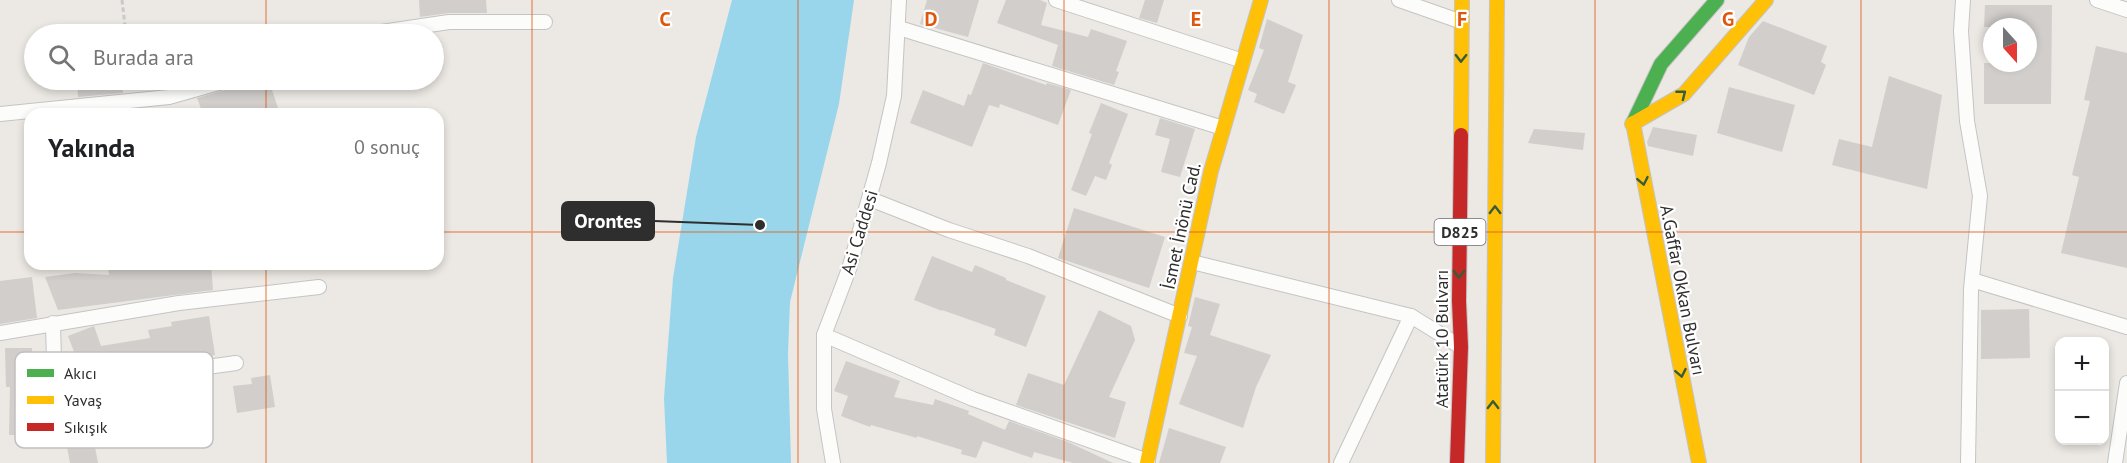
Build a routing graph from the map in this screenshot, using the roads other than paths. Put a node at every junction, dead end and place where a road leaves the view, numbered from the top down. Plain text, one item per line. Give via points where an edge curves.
1 (899, 0) edge
2 (1056, 0) edge
3 (1261, 0) edge
4 (1399, 0) edge
5 (1462, 0) edge
6 (1497, 0) edge
7 (1717, 0) edge
8 (1766, 0) edge
9 (1963, 0) edge
10 (2097, 0) edge
11 (2127, 10) edge
12 (1462, 21) junction
13 (545, 22) dead end
14 (435, 24) edge
15 (899, 28) junction
16 (1243, 61) junction
17 (194, 90) edge
18 (60, 108) edge
19 (24, 112) edge
20 (0, 114) edge
21 (1632, 124) junction
22 (1223, 128) junction
23 (870, 199) junction
24 (1192, 262) junction
25 (1972, 280) junction
26 (319, 287) dead end
27 (1180, 316) junction
28 (1411, 316) junction
29 (53, 322) junction
30 (2127, 327) edge
31 (0, 333) edge
32 (824, 335) junction
33 (1461, 347) junction
34 (54, 352) edge
35 (236, 363) dead end
36 (213, 367) edge
37 (2127, 383) edge
38 (1148, 462) edge
39 (833, 463) edge
40 (1341, 463) edge
41 (1457, 463) edge
42 (1493, 463) edge
43 (1699, 463) edge
44 (1968, 463) edge
45 (2115, 463) edge

1 - 15 street, Asi Caddesi
2 - 16 street
3 - 16 main road, İsmet İnönü Cad.
4 - 12 street
5 - 12 main road, Atatürk 10 Bulvarı / D825
42 -> 6 main road, D825
7 - 21 main road via 1661,64
21 -> 8 main road via 1684,94
9 - 25 street via 1960,31 1967,121 1980,196
10 - 11 street
12 -> 33 main road, Atatürk 10 Bulvarı / D825
13 - 14 street
15 - 22 street
15 - 23 street, Asi Caddesi via 894,96
16 - 22 main road, İsmet İnönü Cad.
17 - 18 street via 169,97
19 - 20 street
21 -> 43 main road, A.Gaffar Okkan Bulvarı
22 - 24 main road, İsmet İnönü Cad.
23 - 27 street
23 - 32 street, Asi Caddesi
24 - 27 main road, İsmet İnönü Cad.
24 - 28 street
25 - 30 street
25 - 44 street
26 - 29 street
27 - 38 main road, İsmet İnönü Cad.
28 - 33 street
28 - 40 street
29 - 31 street
29 - 34 street
32 - 38 street via 973,399
32 - 39 street, Asi Caddesi via 824,409
33 - 41 main road, Atatürk 10 Bulvarı / D825
35 - 36 street
37 - 45 street

